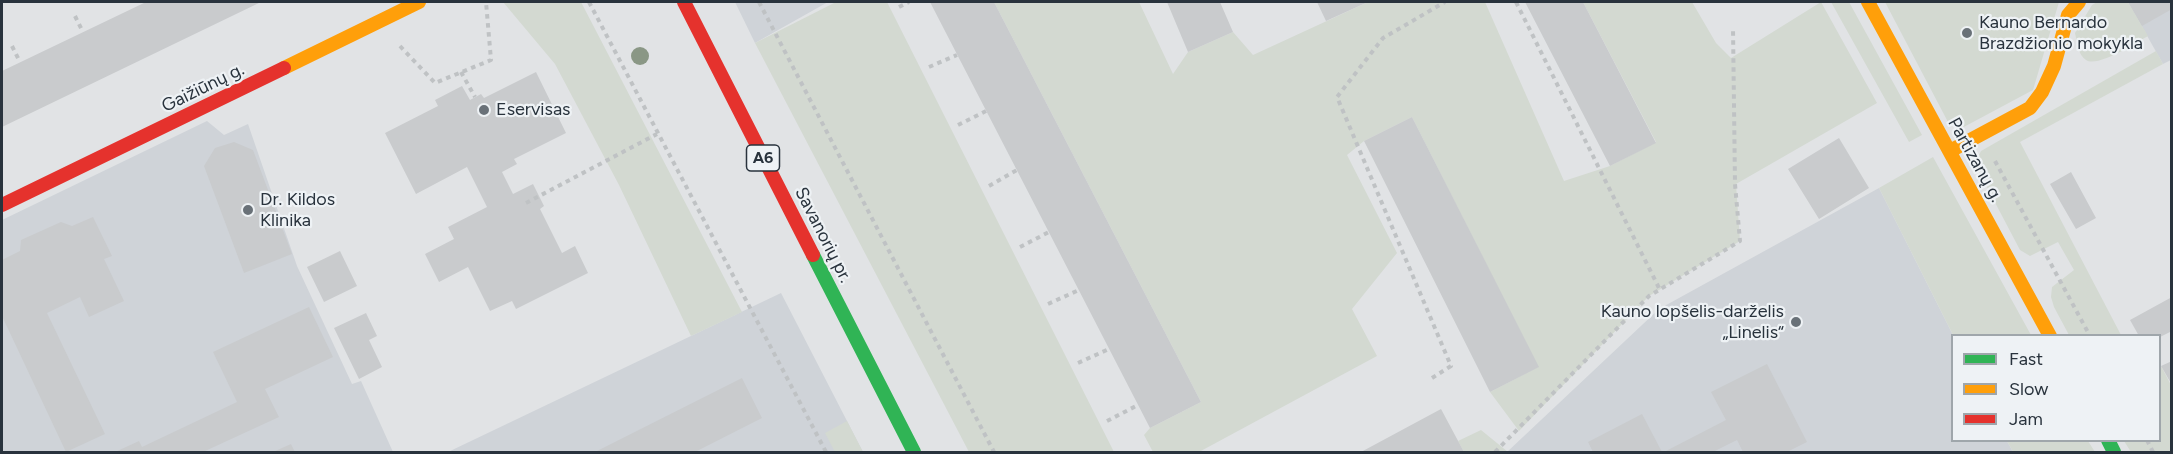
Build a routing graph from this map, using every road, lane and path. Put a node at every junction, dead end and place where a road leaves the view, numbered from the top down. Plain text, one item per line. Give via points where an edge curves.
1 (419, 2) edge
2 (486, 2) edge
3 (589, 2) edge
4 (684, 2) edge
5 (759, 2) edge
6 (909, 2) edge
7 (1445, 2) edge
8 (1516, 2) edge
9 (1868, 2) edge
10 (2079, 2) edge
11 (899, 7) dead end
12 (75, 16) dead end
13 (377, 22) junction
14 (1732, 27) dead end
15 (83, 32) dead end
16 (12, 46) dead end
17 (957, 55) dead end
18 (20, 62) dead end
19 (929, 67) dead end
20 (461, 72) junction
21 (475, 97) dead end
22 (986, 111) dead end
23 (958, 125) dead end
24 (657, 134) junction
25 (1950, 151) junction
26 (1017, 170) dead end
27 (989, 186) dead end
28 (526, 202) dead end
29 (2, 206) edge
30 (1048, 232) dead end
31 (1020, 247) dead end
32 (1079, 290) dead end
33 (1660, 290) junction
34 (1048, 304) dead end
35 (2049, 334) edge
36 (1109, 348) dead end
37 (1078, 363) dead end
38 (1432, 378) dead end
39 (1138, 405) dead end
40 (1107, 421) dead end
41 (826, 453) edge
42 (914, 453) edge
43 (994, 453) edge
44 (1495, 453) edge

1 - 13 street, Gaižiūnų g.
2 - 20 path via 491,60
3 - 24 path
4 - 42 street, Savanorių pr. / A6
5 - 43 path
6 - 11 path
7 - 38 path via 1383,38 1337,97 1451,366
8 - 33 path
9 - 25 street, Partizanų g.
10 - 25 street via 2068,15 2054,66 2030,108
12 - 15 path
13 - 20 path via 435,83
13 - 29 street, Gaižiūnų g.
14 - 33 path via 1740,241
16 - 18 path
17 - 19 path
20 - 21 path
22 - 23 path
24 - 28 path
24 - 41 path
25 - 35 street, Partizanų g.
26 - 27 path
30 - 31 path
32 - 34 path
33 - 44 path
36 - 37 path
39 - 40 path

